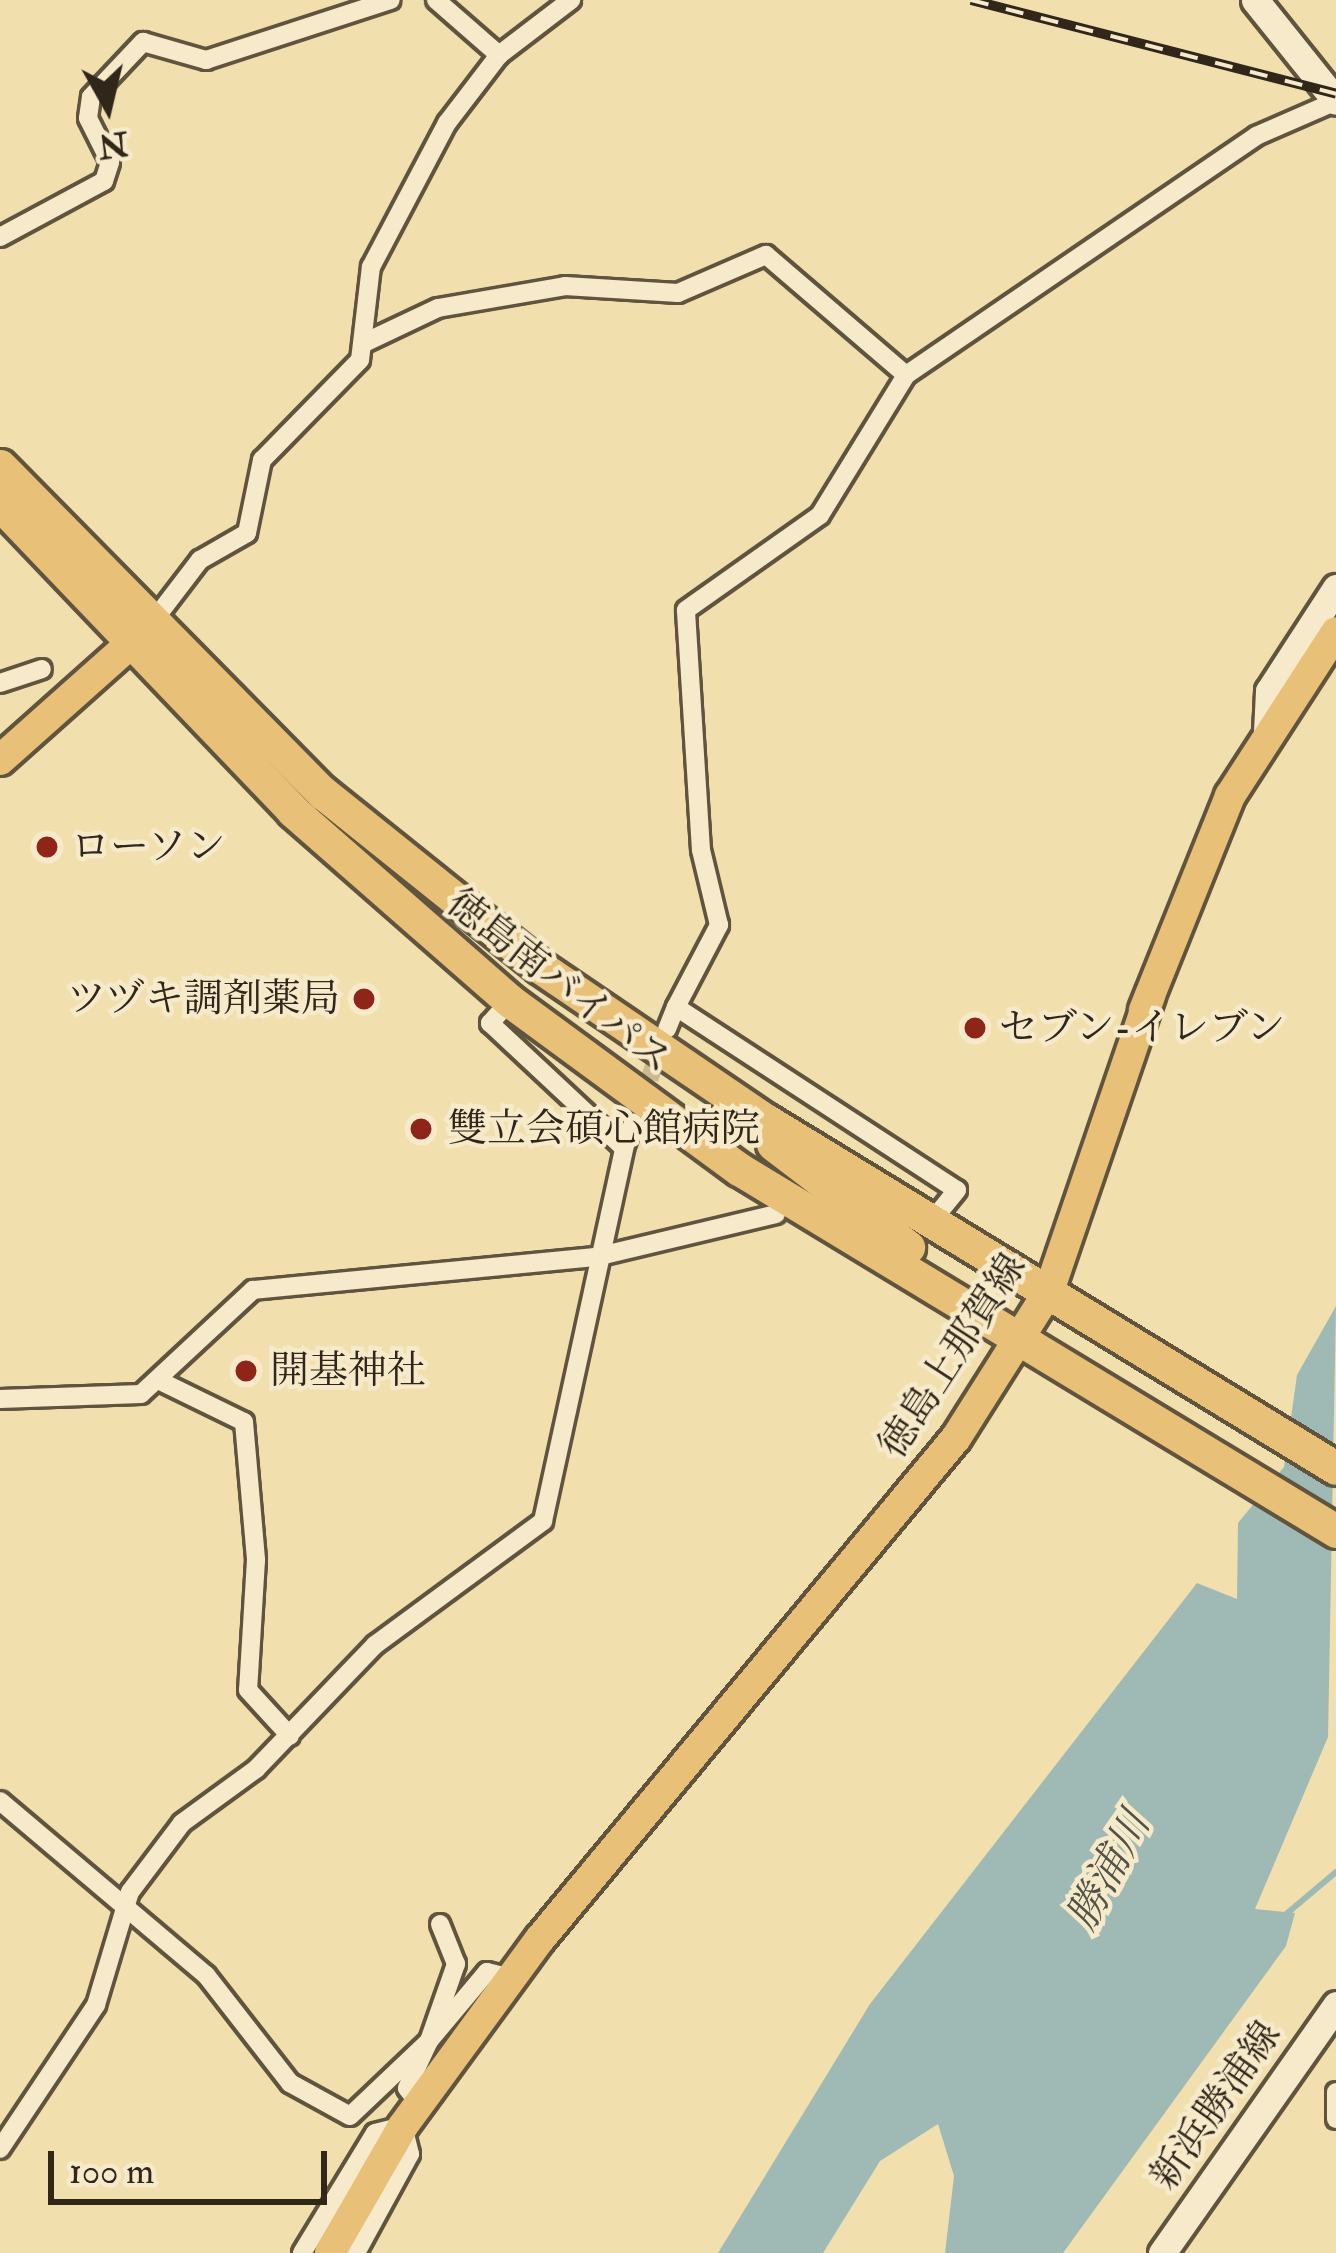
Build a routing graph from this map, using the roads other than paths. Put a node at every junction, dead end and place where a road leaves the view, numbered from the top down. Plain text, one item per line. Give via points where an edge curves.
1 (391, 0) edge
2 (436, 0) edge
3 (571, 0) edge
4 (1256, 0) edge
5 (499, 55) junction
6 (1336, 101) edge
7 (0, 237) edge
8 (364, 343) junction
9 (906, 375) junction
10 (0, 466) edge
11 (0, 504) edge
12 (1336, 588) edge
13 (1336, 632) edge
14 (141, 636) junction
15 (41, 669) dead end
16 (0, 683) edge
17 (1267, 732) junction
18 (0, 760) edge
19 (510, 1001) junction
20 (676, 1006) junction
21 (668, 1029) tunnel mouth
22 (706, 1082) junction
23 (633, 1123) tunnel mouth
24 (624, 1148) junction
25 (776, 1214) dead end
26 (932, 1221) junction
27 (596, 1256) junction
28 (1051, 1293) junction
29 (1023, 1332) junction
30 (160, 1382) junction
31 (0, 1399) edge
32 (1336, 1468) edge
33 (1336, 1531) edge
34 (290, 1736) junction
35 (0, 1801) edge
36 (124, 1912) junction
37 (440, 1924) dead end
38 (511, 1978) junction
39 (1336, 2006) edge
40 (429, 2041) junction
41 (1336, 2092) edge
42 (411, 2114) junction
43 (1336, 2120) edge
44 (0, 2149) edge
45 (302, 2253) edge
46 (329, 2253) edge
47 (356, 2253) edge
48 (1162, 2253) edge

1 - 7 street via 206,60 142,42 91,97 88,118 110,162 104,181
2 - 5 street
3 - 5 street
4 - 6 main road
5 - 8 street via 447,123 370,267
6 - 9 street via 1256,136
8 - 9 street via 438,308 565,286 678,292 766,255
8 - 14 street via 340,389 262,460 247,533 200,560
9 - 20 street via 820,515 686,610 701,850 719,925
10 - 14 highway, 徳島南バイパス
11 - 14 highway, 徳島南バイパス
12 - 17 main road via 1269,691
13 - 17 main road, 徳島上那賀線
14 - 18 main road
14 - 19 highway, 徳島南バイパス via 293,811
14 - 22 highway, 徳島南バイパス via 363,828
15 - 16 street
17 - 28 main road, 徳島上那賀線 via 1150,996
19 - 24 street via 490,1023
19 - 29 highway, 徳島南バイパス via 739,1169
20 - 21 street
20 - 26 street via 957,1190
22 - 26 highway, 徳島南バイパス
22 - 29 highway via 852,1209
23 - 24 street
24 - 27 street
25 - 27 street
26 - 28 highway, 徳島南バイパス
27 - 30 street via 253,1290
27 - 34 street via 543,1520 375,1645
28 - 29 main road, 徳島上那賀線
28 - 32 highway, 徳島南バイパス
29 - 33 highway, 徳島南バイパス
29 - 38 main road, 徳島上那賀線 via 956,1438
30 - 31 street via 122,1400
30 - 34 street via 244,1422 256,1560 248,1690
34 - 36 street via 182,1823
35 - 36 street
36 - 40 street via 206,1975 290,2083 350,2116
36 - 44 street via 96,2005
37 - 40 street via 456,1964
38 - 40 street via 488,1972
38 - 42 main road, 徳島上那賀線
39 - 48 main road, 新浜勝浦線
40 - 42 street via 407,2088
41 - 43 street
42 - 45 street via 375,2133
42 - 46 main road, 徳島上那賀線
42 - 47 street via 410,2154

